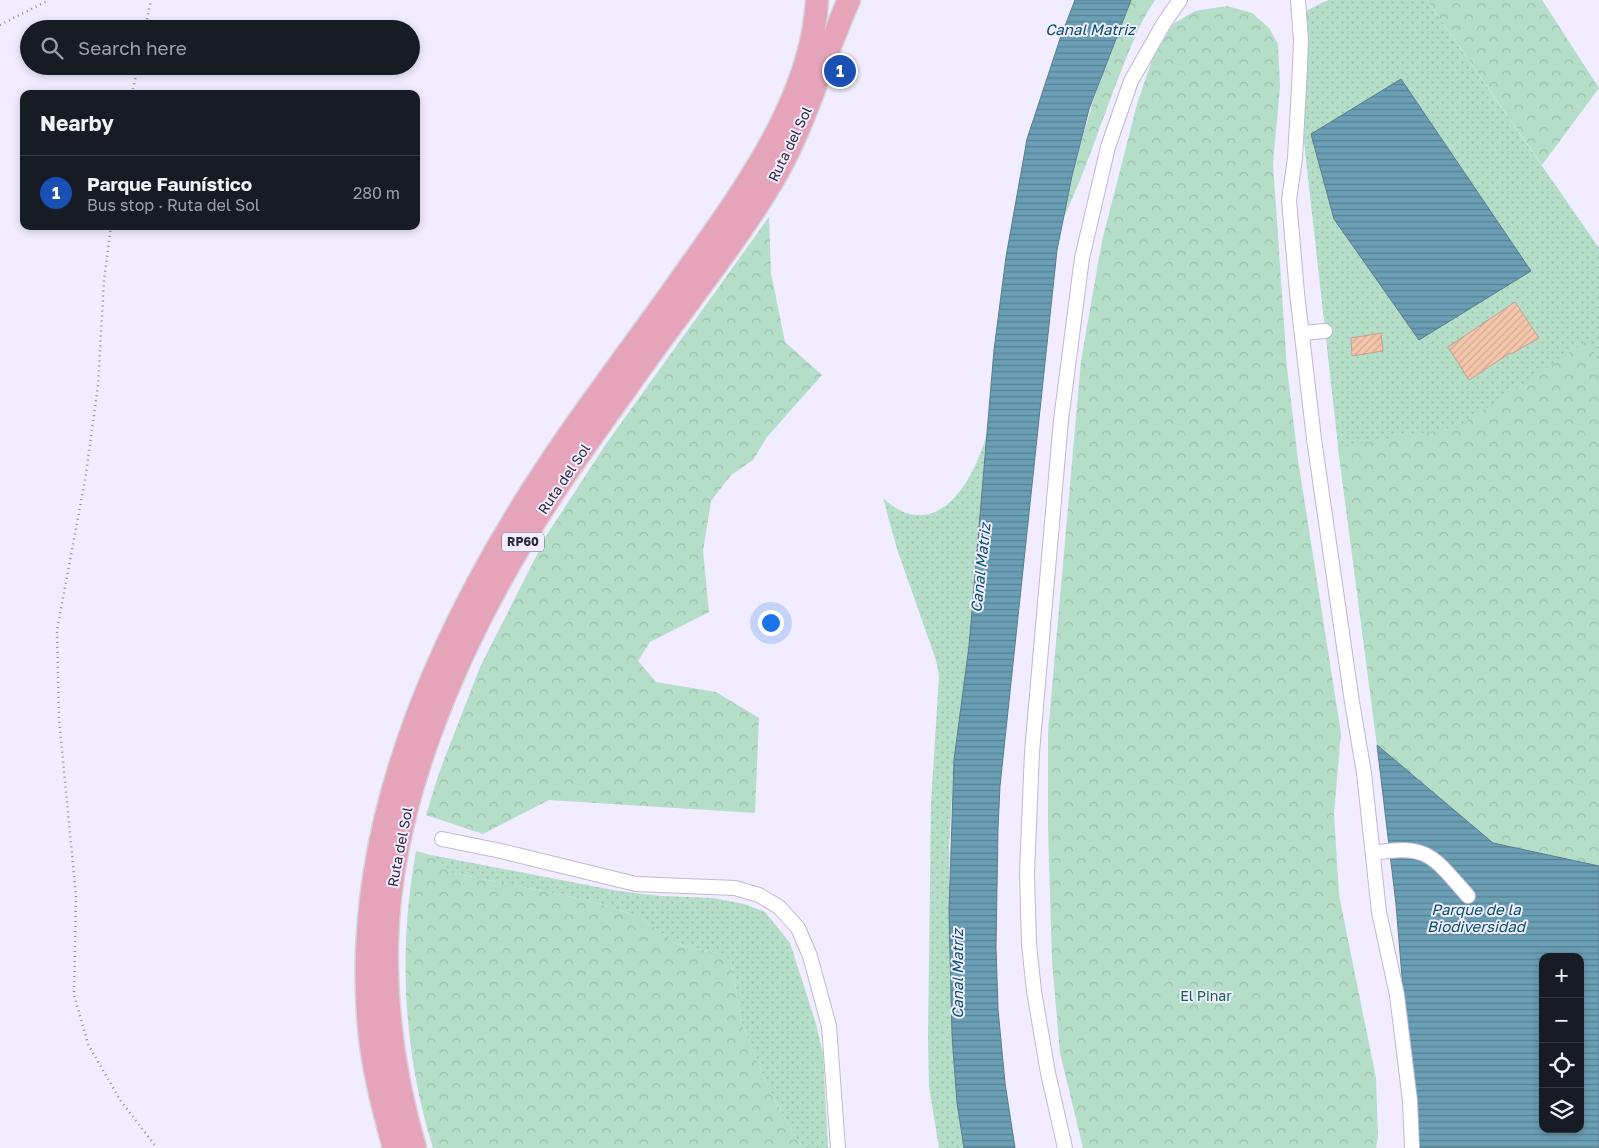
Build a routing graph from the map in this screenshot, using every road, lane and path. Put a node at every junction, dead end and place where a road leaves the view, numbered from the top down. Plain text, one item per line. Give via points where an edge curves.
1 (49, 0) edge
2 (151, 0) edge
3 (818, 0) edge
4 (849, 0) edge
5 (1180, 0) edge
6 (1298, 0) edge
7 (147, 20) edge
8 (0, 25) edge
9 (136, 75) edge
10 (133, 90) edge
11 (111, 230) edge
12 (1325, 331) dead end
13 (1302, 333) junction
14 (442, 839) dead end
15 (1374, 853) junction
16 (1468, 896) dead end
17 (157, 1148) edge
18 (394, 1148) edge
19 (416, 1148) edge
20 (838, 1148) edge
21 (1065, 1148) edge
22 (1412, 1148) edge

1 - 8 path
2 - 7 path
3 - 18 main road, Ruta del Sol / RP60 via 808,54 762,159 737,200 573,430 516,516 472,592 407,742 378,853 368,938 370,1040
4 - 19 main road, Ruta del Sol / RP60 via 780,168 524,539 467,649 427,745 400,841 387,937 386,971 392,1051 405,1114
5 - 21 street via 1131,81 1108,147 1080,268 1062,411 1032,752 1027,874 1034,991
6 - 13 street via 1301,40 1299,87 1295,158 1288,200
9 - 10 path
11 - 17 path via 94,414 58,630 59,719 76,896 74,995 88,1044 120,1100
12 - 13 street
13 - 15 street via 1314,439
14 - 20 street via 636,884 734,888 759,895 779,907 798,928 807,949 829,1026
15 - 16 street via 1407,848 1420,850 1434,858
15 - 22 street via 1380,912 1397,995 1410,1101

